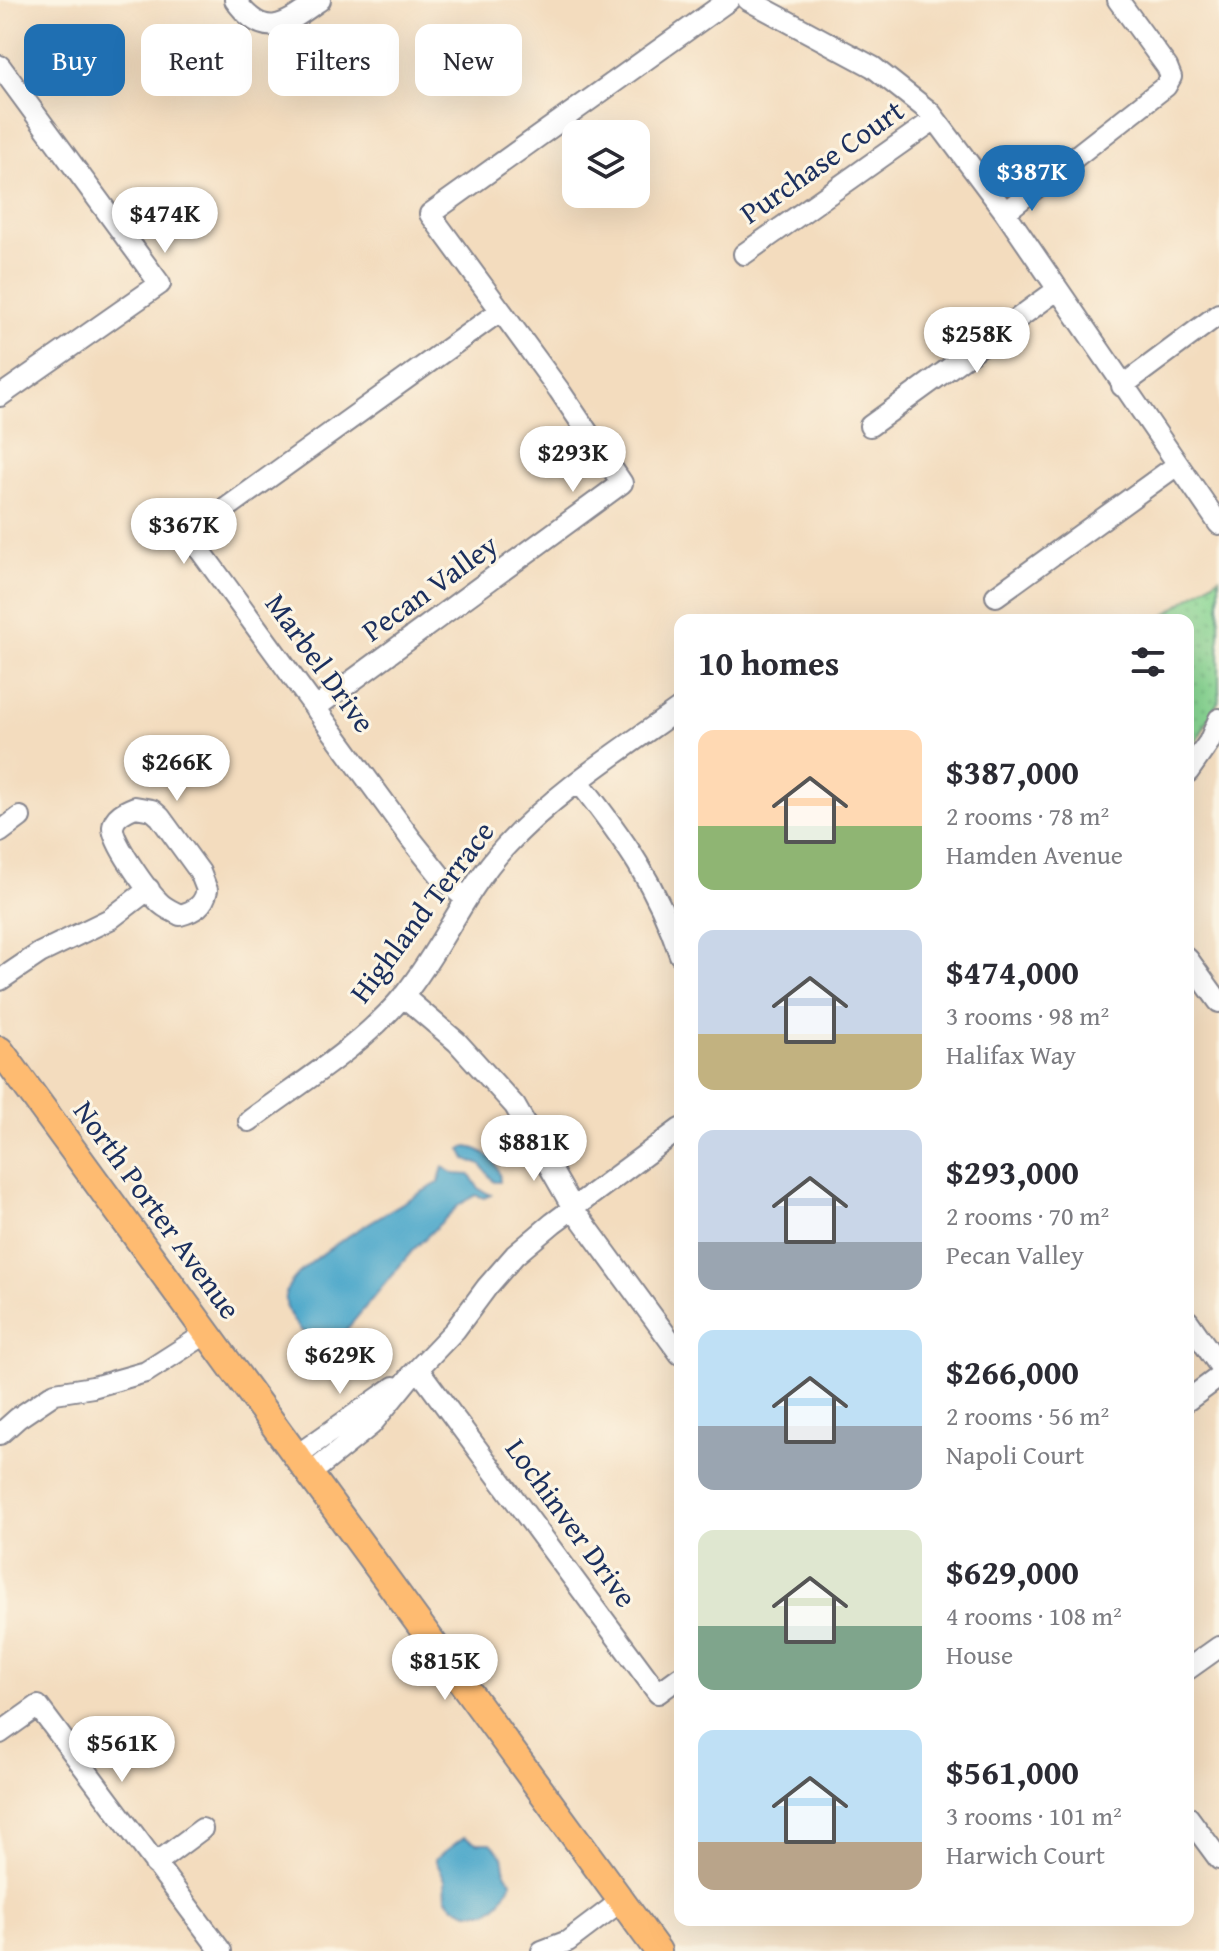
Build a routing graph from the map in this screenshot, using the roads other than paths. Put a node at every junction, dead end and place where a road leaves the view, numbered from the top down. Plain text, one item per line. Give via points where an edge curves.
1 (235, 0) edge
2 (320, 0) edge
3 (729, 0) edge
4 (748, 0) edge
5 (1118, 0) edge
6 (0, 66) edge
7 (935, 119) junction
8 (1005, 212) junction
9 (744, 254) dead end
10 (1057, 290) junction
11 (500, 311) junction
12 (1219, 314) edge
13 (1122, 386) junction
14 (0, 396) edge
15 (870, 426) dead end
16 (1177, 465) junction
17 (1219, 524) edge
18 (996, 596) dead end
19 (315, 708) junction
20 (674, 712) edge
21 (1219, 719) edge
22 (1194, 763) edge
23 (579, 782) junction
24 (20, 817) dead end
25 (0, 832) edge
26 (149, 889) junction
27 (466, 899) junction
28 (674, 938) edge
29 (1194, 967) edge
30 (0, 980) edge
31 (403, 996) junction
32 (1219, 1002) edge
33 (0, 1050) edge
34 (249, 1121) dead end
35 (674, 1133) edge
36 (573, 1208) junction
37 (1194, 1330) edge
38 (207, 1333) junction
39 (674, 1346) edge
40 (1219, 1365) edge
41 (415, 1372) junction
42 (1219, 1377) edge
43 (1194, 1396) edge
44 (0, 1434) edge
45 (303, 1465) junction
46 (1219, 1647) edge
47 (1194, 1665) edge
48 (674, 1681) edge
49 (0, 1733) edge
50 (1194, 1825) edge
51 (202, 1829) dead end
52 (1219, 1859) edge
53 (155, 1864) junction
54 (621, 1901) junction
55 (221, 1951) edge
56 (542, 1951) edge
57 (658, 1951) edge

1 - 2 street via 248,17 267,27 286,23
3 - 11 street, Pecan Valley via 430,214
4 - 7 street via 873,67
5 - 8 street via 1171,77
6 - 14 street via 160,284
7 - 8 street
7 - 9 street, Purchase Court
8 - 10 street
10 - 13 street
10 - 15 street
11 - 19 street, Pecan Valley via 622,483
11 - 19 street, Marbel Drive via 189,535
12 - 13 street
13 - 16 street
16 - 17 street
16 - 18 street
19 - 27 street, Marbel Drive via 431,864
20 - 23 street, Highland Terrace
21 - 22 street
23 - 27 street, Highland Terrace via 505,846
23 - 28 street via 647,876
24 - 25 street
26 - 26 street via 180,915 202,904 207,890 160,817 135,807 120,814 113,830
26 - 30 street via 110,919 40,953
27 - 31 street, Highland Terrace
29 - 32 street
31 - 34 street, Highland Terrace via 342,1055
31 - 36 street via 457,1042 515,1106
33 - 38 main road, North Porter Avenue
35 - 36 street
36 - 39 street
36 - 41 street via 515,1255
37 - 40 street
38 - 44 street via 146,1372 55,1393
38 - 45 main road, North Porter Avenue
41 - 45 street via 358,1410
41 - 48 street, Lochinver Drive via 658,1693
42 - 43 street
45 - 54 main road, North Porter Avenue
46 - 47 street
49 - 53 street via 38,1706
50 - 52 street
51 - 53 street
53 - 55 street
54 - 56 street via 568,1941
54 - 57 main road, North Porter Avenue

